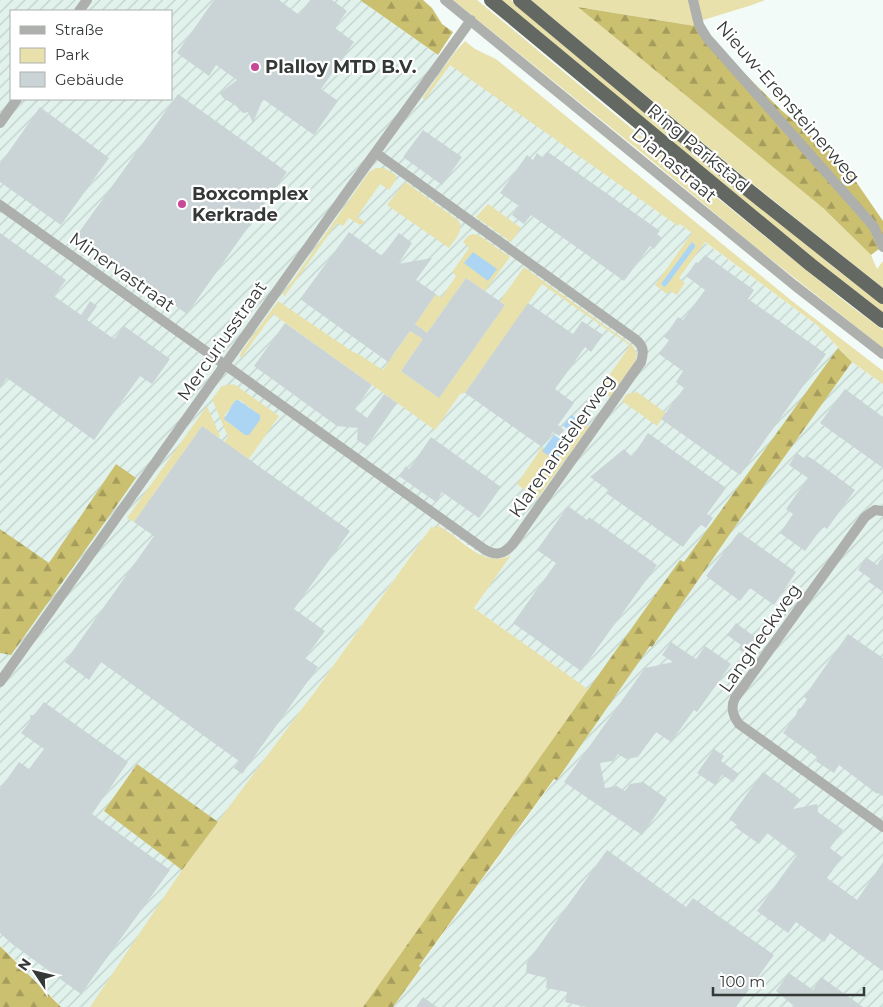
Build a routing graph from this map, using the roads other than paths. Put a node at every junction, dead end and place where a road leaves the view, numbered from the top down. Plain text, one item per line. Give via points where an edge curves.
1 (445, 0) edge
2 (491, 0) edge
3 (520, 0) edge
4 (693, 0) edge
5 (471, 20) junction
6 (16, 100) edge
7 (0, 123) edge
8 (376, 153) junction
9 (0, 205) edge
10 (883, 246) edge
11 (883, 297) edge
12 (883, 321) edge
13 (883, 354) edge
14 (225, 365) junction
15 (883, 510) edge
16 (0, 682) edge
17 (883, 827) edge

1 - 5 street, Dianastraat
2 - 12 highway, Ring Parkstad via 804,260
3 - 11 highway, Ring Parkstad
4 - 10 street, Nieuw-Erensteinerweg via 707,38 874,227
5 - 8 street, Mercuriusstraat
5 - 13 street, Dianastraat via 779,273
6 - 7 street
8 - 14 street, Mercuriusstraat
8 - 14 street, Klarenanstelerweg via 636,339 643,348 641,362 512,546 501,554 484,549
9 - 14 street, Minervastraat
14 - 16 street, Mercuriusstraat
15 - 17 street, Langheckweg via 874,510 864,517 732,704 734,718 739,724

